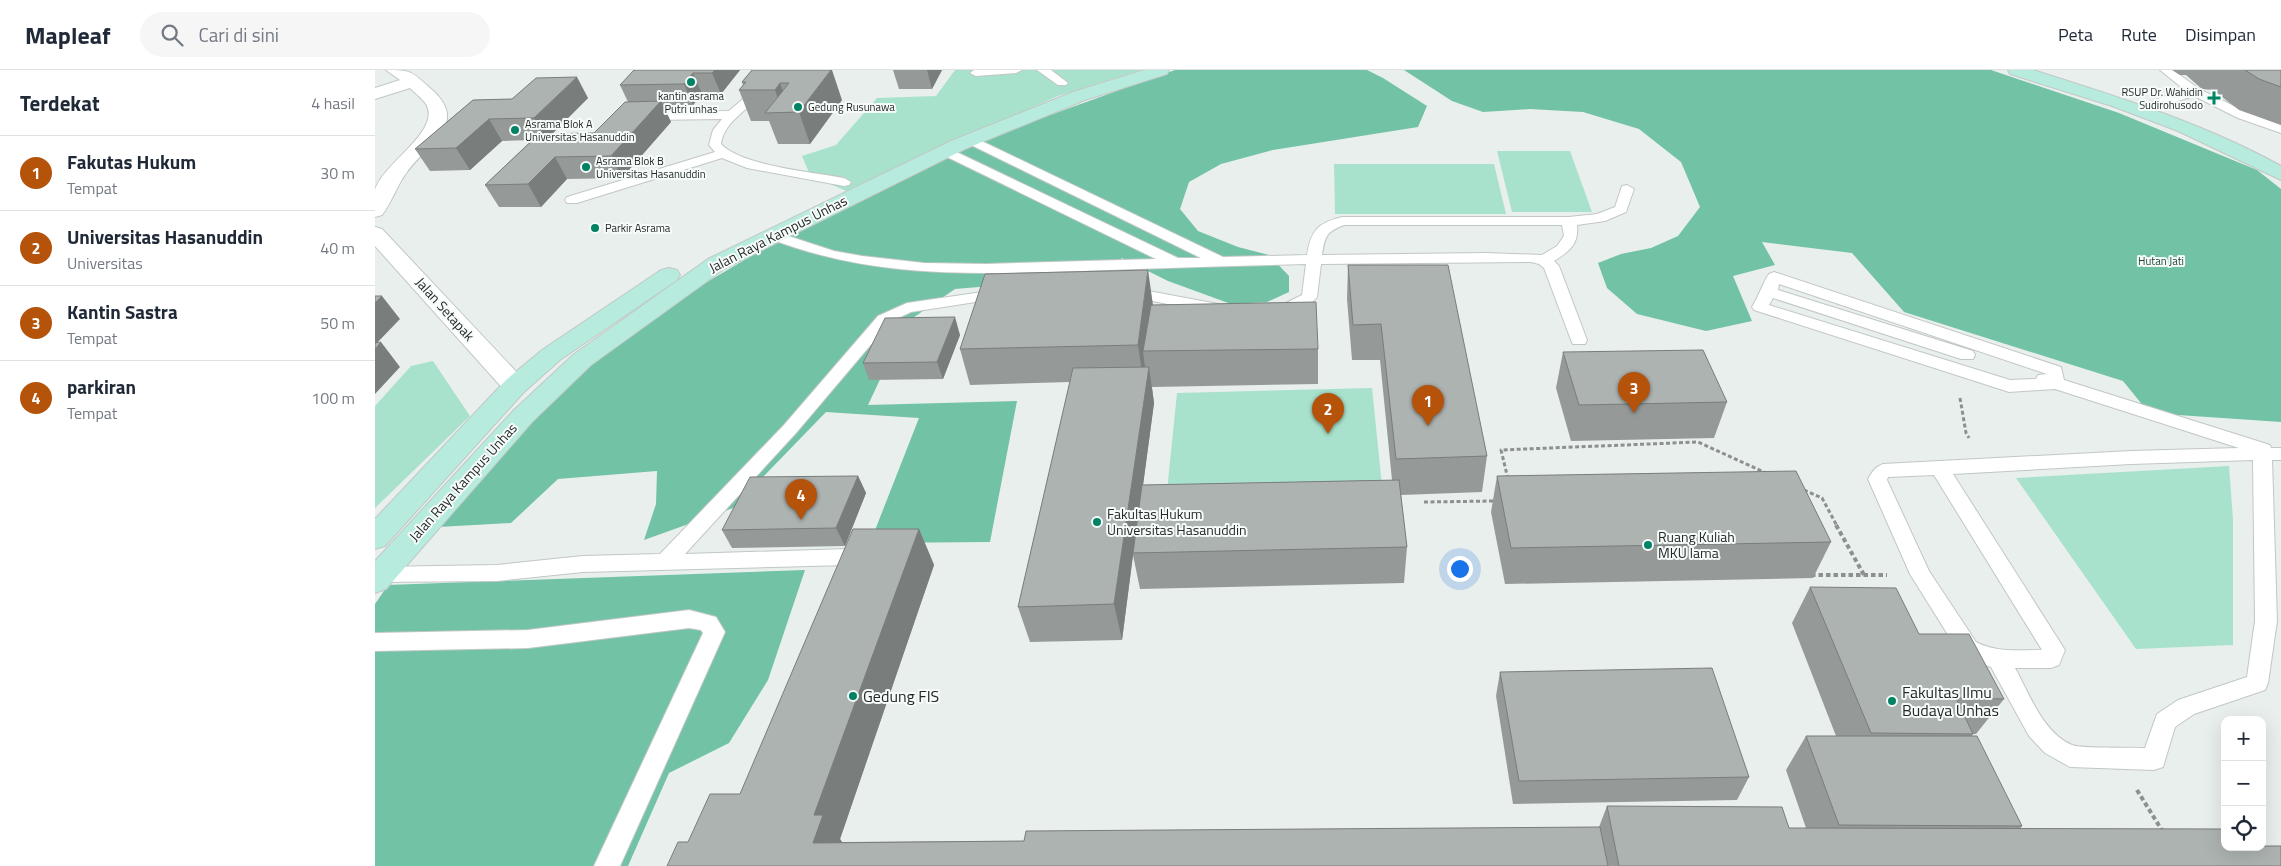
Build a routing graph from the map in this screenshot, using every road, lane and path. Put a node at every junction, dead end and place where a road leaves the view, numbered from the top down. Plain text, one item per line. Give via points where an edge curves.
1 (1016, 70) edge
2 (1043, 70) edge
3 (1111, 70) edge
4 (1161, 70) edge
5 (2016, 70) edge
6 (2049, 70) edge
7 (2166, 70) edge
8 (976, 73) dead end
9 (403, 75) edge
10 (772, 77) edge
11 (1062, 83) junction
12 (2195, 92) junction
13 (375, 94) edge
14 (2156, 105) junction
15 (733, 115) junction
16 (651, 116) edge
17 (2281, 129) edge
18 (971, 140) junction
19 (946, 151) junction
20 (723, 154) junction
21 (2281, 155) edge
22 (2281, 174) edge
23 (844, 182) junction
24 (1627, 189) dead end
25 (572, 200) dead end
26 (375, 211) edge
27 (1569, 221) junction
28 (375, 233) edge
29 (773, 235) junction
30 (1314, 260) junction
31 (1544, 260) junction
32 (1177, 263) junction
33 (1222, 263) junction
34 (1109, 289) edge
35 (1015, 293) edge
36 (1261, 309) edge
37 (1231, 310) edge
38 (1579, 340) dead end
39 (1956, 369) junction
40 (2056, 383) junction
41 (515, 386) junction
42 (2274, 454) edge
43 (1986, 466) junction
44 (1940, 469) junction
45 (437, 470) junction
46 (472, 471) junction
47 (1769, 474) edge
48 (1510, 484) edge
49 (1795, 486) edge
50 (1496, 501) edge
51 (1424, 502) dead end
52 (375, 538) edge
53 (848, 557) edge
54 (665, 562) junction
55 (1920, 574) junction
56 (1808, 575) edge
57 (1864, 575) junction
58 (377, 578) edge
59 (375, 642) edge
60 (1997, 659) junction
61 (2118, 759) junction
62 (2167, 840) edge
63 (607, 866) edge

1 - 8 lane
2 - 11 lane
3 - 11 street, Jalan Raya Kampus Unhas
4 - 18 street, Jalan Raya Kampus Unhas via 1079,96
5 - 22 street via 2147,112 2211,138
6 - 14 street
7 - 12 lane
9 - 13 street
9 - 26 street via 434,102 438,110 436,126 391,180
10 - 15 lane
11 - 23 street, Jalan Raya Kampus Unhas
12 - 14 lane
12 - 17 lane via 2242,115
14 - 21 street
15 - 16 lane
15 - 20 lane via 723,125 715,141
18 - 19 street, Jalan Raya Kampus Unhas
18 - 33 lane
19 - 29 street, Jalan Raya Kampus Unhas
19 - 32 lane
20 - 23 lane via 747,164
20 - 25 lane
23 - 41 street, Jalan Raya Kampus Unhas via 697,256 551,355
24 - 27 lane via 1621,209 1600,218
27 - 30 lane via 1342,221 1324,228 1317,240
27 - 31 lane via 1571,236 1563,249
28 - 41 street, Jalan Setapak
29 - 32 lane via 803,248 866,262 934,269
29 - 46 street, Jalan Raya Kampus Unhas via 716,264 582,360
30 - 31 lane
30 - 33 lane
30 - 36 lane via 1309,297 1290,308
31 - 38 lane via 1551,266
32 - 33 lane
34 - 37 lane
35 - 54 lane via 907,308 889,315 875,327 791,429
39 - 40 lane via 2009,386
39 - 40 lane via 1760,307 1769,292
39 - 43 path via 1966,433
40 - 42 lane
41 - 45 street, Jalan Raya Kampus Unhas
42 - 43 lane
42 - 61 lane via 2265,537 2266,621 2257,683 2186,707 2165,721 2153,759
43 - 44 lane
44 - 55 lane via 1883,471 1877,479
44 - 60 lane via 2054,650 2051,659
45 - 46 street
45 - 52 street, Jalan Raya Kampus Unhas
46 - 58 street, Jalan Raya Kampus Unhas
47 - 48 path via 1698,442 1501,450
49 - 57 path via 1821,498
50 - 51 path
53 - 54 lane
54 - 58 lane via 583,564 497,573
55 - 57 path
55 - 60 lane via 1969,648
56 - 57 path
59 - 63 lane via 528,639 689,619 708,623 714,632
60 - 61 lane via 2037,729 2053,746 2070,756
61 - 62 path

